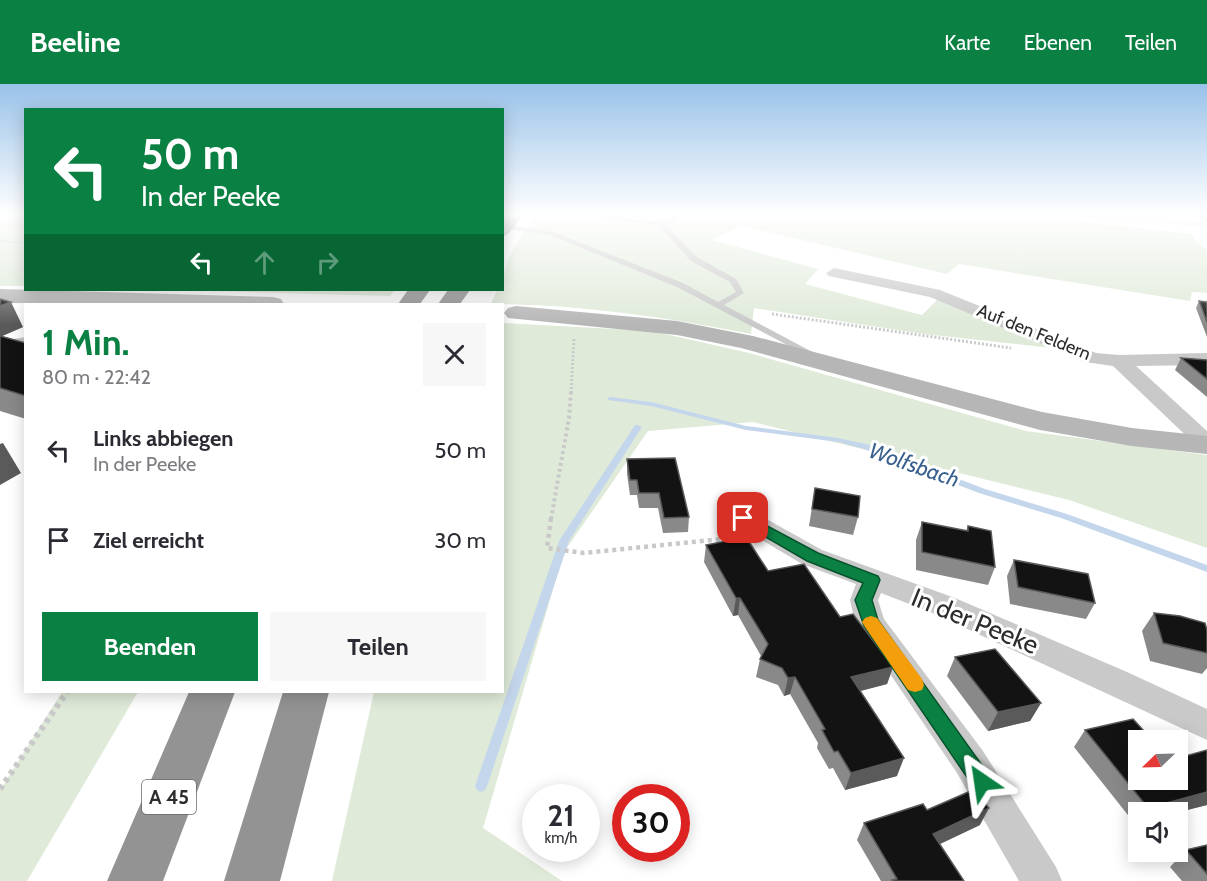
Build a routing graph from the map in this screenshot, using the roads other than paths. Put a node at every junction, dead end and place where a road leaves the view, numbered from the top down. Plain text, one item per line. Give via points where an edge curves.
1 (594, 250) edge
2 (686, 250) edge
3 (834, 273) dead end
4 (0, 296) edge
5 (95, 298) edge
6 (243, 303) edge
7 (718, 305) junction
8 (516, 313) dead end
9 (24, 340) edge
10 (0, 344) edge
11 (1207, 360) edge
12 (1119, 361) junction
13 (829, 363) junction
14 (1207, 444) edge
15 (743, 518) dead end
16 (872, 580) junction
17 (212, 693) edge
18 (306, 693) edge
19 (1207, 725) edge
20 (135, 881) edge
21 (252, 881) edge
22 (1042, 881) edge

1 - 7 lane
2 - 7 lane via 733,281 741,293
3 - 12 street, Auf den Feldern via 934,293 1092,358
4 - 5 main road
5 - 6 main road
7 - 13 lane
8 - 13 main road via 688,330
9 - 10 lane
11 - 12 street
12 - 14 street, Auf den Feldern
13 - 14 main road via 1040,421 1132,438
15 - 16 street, In der Peeke via 812,557
16 - 19 street, In der Peeke via 945,606
16 - 22 street via 864,600 870,622 970,762
17 - 20 highway, A 45
18 - 21 highway

